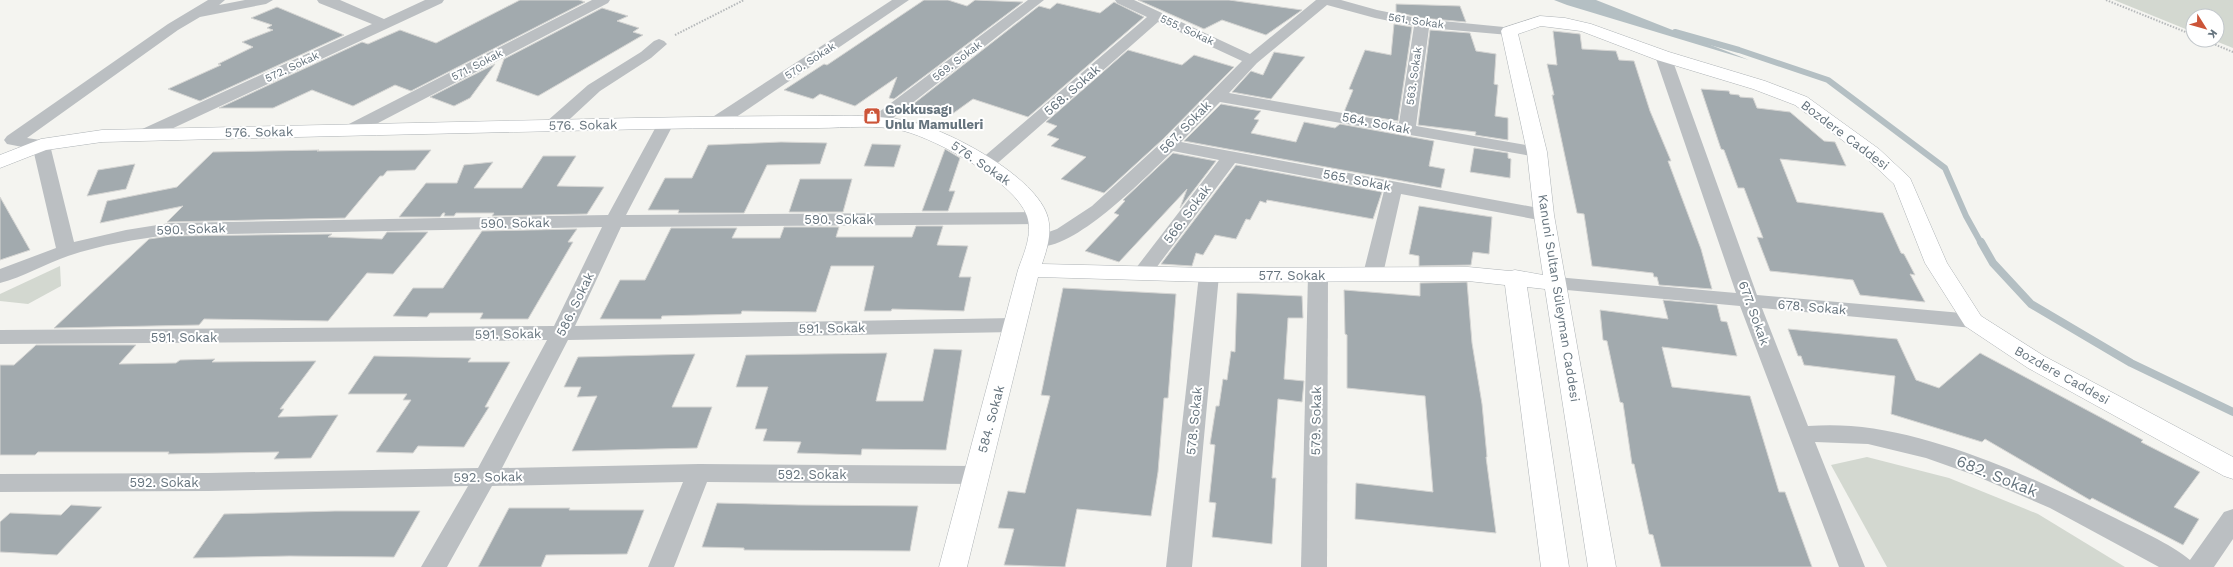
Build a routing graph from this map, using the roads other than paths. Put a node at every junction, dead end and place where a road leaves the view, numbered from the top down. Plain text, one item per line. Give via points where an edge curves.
1 (218, 0) edge
2 (266, 0) edge
3 (324, 0) edge
4 (437, 0) edge
5 (604, 0) edge
6 (902, 0) edge
7 (1037, 0) edge
8 (1122, 0) edge
9 (1325, 0) edge
10 (193, 15) junction
11 (1157, 16) junction
12 (1422, 23) junction
13 (383, 24) junction
14 (1509, 31) junction
15 (659, 44) road end
16 (1663, 56) junction
17 (1252, 60) junction
18 (1216, 96) junction
19 (717, 122) junction
20 (877, 122) junction
21 (666, 123) junction
22 (552, 126) junction
23 (1406, 129) junction
24 (351, 130) junction
25 (146, 134) junction
26 (6, 140) edge
27 (41, 145) junction
28 (1169, 145) junction
29 (1537, 152) junction
30 (1231, 156) junction
31 (0, 162) edge
32 (986, 164) junction
33 (1394, 187) junction
34 (1544, 216) junction
35 (1038, 218) junction
36 (614, 221) junction
37 (1039, 242) junction
38 (66, 250) junction
39 (1029, 270) junction
40 (1143, 272) junction
41 (1373, 274) junction
42 (1209, 275) junction
43 (1318, 275) junction
44 (0, 277) edge
45 (1515, 277) junction
46 (1556, 283) junction
47 (1749, 302) junction
48 (1973, 321) junction
49 (1016, 325) junction
50 (561, 333) junction
51 (0, 337) edge
52 (1799, 434) junction
53 (2233, 469) edge
54 (699, 473) junction
55 (976, 475) junction
56 (485, 477) junction
57 (0, 483) edge
58 (2233, 519) edge
59 (434, 567) edge
60 (660, 567) edge
61 (953, 567) edge
62 (1179, 567) edge
63 (1314, 567) edge
64 (1555, 567) edge
65 (1602, 567) edge
66 (1852, 567) edge
67 (2181, 567) edge
68 (2200, 567) edge

1 - 10 street
2 - 10 street
3 - 13 street
4 - 13 street, 572. Sokak
5 - 24 street, 571. Sokak
6 - 19 street, 570. Sokak
7 - 20 street, 569. Sokak
8 - 11 street, 555. Sokak
9 - 12 street, 561. Sokak via 1375,14
9 - 17 street, 567. Sokak
10 - 26 street
11 - 17 street, 555. Sokak
11 - 32 street, 568. Sokak
12 - 14 street, 561. Sokak
12 - 23 street, 563. Sokak
13 - 25 street, 572. Sokak
14 - 16 street, Bozdere Caddesi via 1540,21 1564,23 1585,27
14 - 29 street, Kanuni Sultan Süleyman Caddesi
15 - 22 street via 646,56 594,88
16 - 47 street, 677. Sokak
16 - 48 street, Bozdere Caddesi via 1745,80 1801,101 1872,153 1903,182 1936,263
17 - 18 street, 567. Sokak
18 - 23 street, 564. Sokak
18 - 28 street, 567. Sokak
19 - 20 street, 576. Sokak
19 - 21 street, 576. Sokak
20 - 32 street, 576. Sokak via 924,130
21 - 22 street, 576. Sokak
21 - 36 street, 586. Sokak
22 - 24 street, 576. Sokak
23 - 29 street, 564. Sokak
24 - 25 street, 576. Sokak
25 - 27 street, 576. Sokak via 80,138
26 - 27 street
27 - 31 street, 576. Sokak
27 - 38 street
28 - 30 street, 565. Sokak
28 - 37 street, 567. Sokak via 1099,210 1064,233
29 - 34 street, Kanuni Sultan Süleyman Caddesi
30 - 33 street, 565. Sokak
30 - 40 street, 566. Sokak
32 - 35 street, 576. Sokak via 1029,200
33 - 34 street, 565. Sokak
33 - 41 street
34 - 46 street, Kanuni Sultan Süleyman Caddesi
35 - 36 street, 590. Sokak
35 - 37 street, 576. Sokak
36 - 38 street, 590. Sokak via 170,229 109,238
36 - 50 street, 586. Sokak
37 - 39 street, 576. Sokak
38 - 44 street, 590. Sokak
39 - 40 street, 577. Sokak
39 - 49 street, 584. Sokak
40 - 42 street, 577. Sokak
41 - 43 street, 577. Sokak
41 - 45 street, 577. Sokak via 1468,274
42 - 43 street, 577. Sokak
42 - 62 street, 578. Sokak
43 - 63 street, 579. Sokak
45 - 46 street, 577. Sokak
45 - 64 street
46 - 47 street, 678. Sokak
46 - 65 street, Kanuni Sultan Süleyman Caddesi
47 - 48 street, 678. Sokak
47 - 52 street, 677. Sokak
48 - 53 street, Bozdere Caddesi via 1995,338 2036,362
49 - 50 street, 591. Sokak
49 - 55 street, 584. Sokak
50 - 51 street, 591. Sokak
50 - 56 street, 586. Sokak
52 - 66 street, 677. Sokak
52 - 67 street, 682. Sokak via 1850,434 1900,442 1942,454 2067,505
54 - 55 street, 592. Sokak
54 - 56 street, 592. Sokak
54 - 60 street
55 - 61 street, 584. Sokak
56 - 57 street, 592. Sokak
56 - 59 street, 586. Sokak
58 - 68 street

